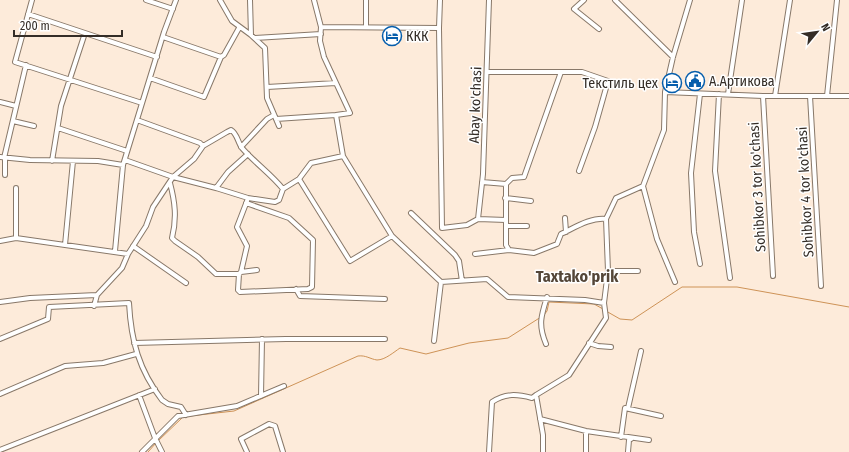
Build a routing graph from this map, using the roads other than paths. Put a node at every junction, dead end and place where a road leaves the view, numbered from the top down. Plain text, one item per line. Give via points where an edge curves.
1 (32, 0) edge
2 (146, 0) edge
3 (176, 0) edge
4 (220, 0) edge
5 (250, 0) edge
6 (314, 0) edge
7 (366, 0) edge
8 (440, 0) edge
9 (489, 0) edge
10 (584, 0) edge
11 (615, 0) edge
12 (690, 0) edge
13 (742, 0) edge
14 (790, 0) edge
15 (836, 0) edge
16 (173, 9) junction
17 (28, 14) junction
18 (321, 27) junction
19 (239, 28) junction
20 (366, 28) junction
21 (439, 28) junction
22 (599, 29) dead end
23 (86, 33) junction
24 (320, 34) junction
25 (251, 35) junction
26 (163, 37) junction
27 (255, 38) junction
28 (157, 56) junction
29 (221, 57) junction
30 (673, 57) junction
31 (26, 65) junction
32 (487, 72) junction
33 (561, 72) junction
34 (150, 78) junction
35 (70, 80) junction
36 (336, 83) junction
37 (267, 87) junction
38 (665, 92) junction
39 (700, 94) junction
40 (719, 94) junction
41 (728, 94) junction
42 (763, 96) junction
43 (775, 96) junction
44 (810, 96) junction
45 (827, 96) junction
46 (849, 96) edge
47 (0, 102) edge
48 (142, 103) junction
49 (16, 106) junction
50 (336, 115) junction
51 (275, 117) junction
52 (137, 120) junction
53 (13, 121) junction
54 (34, 126) dead end
55 (279, 126) dead end
56 (58, 128) junction
57 (202, 146) junction
58 (241, 147) junction
59 (127, 151) junction
60 (248, 154) junction
61 (343, 156) junction
62 (3, 157) edge
63 (125, 160) junction
64 (52, 161) junction
65 (73, 161) junction
66 (124, 165) junction
67 (579, 171) dead end
68 (5, 175) dead end
69 (173, 177) junction
70 (299, 179) junction
71 (170, 182) junction
72 (482, 182) junction
73 (506, 184) junction
74 (643, 186) junction
75 (16, 188) dead end
76 (216, 188) junction
77 (283, 189) junction
78 (505, 198) junction
79 (247, 201) junction
80 (531, 201) dead end
81 (411, 213) dead end
82 (478, 218) junction
83 (565, 218) dead end
84 (606, 219) junction
85 (506, 220) junction
86 (506, 226) junction
87 (527, 226) dead end
88 (442, 228) junction
89 (432, 232) junction
90 (566, 232) junction
91 (392, 236) junction
92 (16, 238) junction
93 (0, 240) edge
94 (65, 245) junction
95 (133, 246) junction
96 (509, 250) junction
97 (115, 251) junction
98 (128, 254) junction
99 (475, 254) dead end
100 (700, 264) dead end
101 (257, 270) dead end
102 (608, 271) junction
103 (638, 271) dead end
104 (240, 273) junction
105 (773, 276) dead end
106 (730, 278) dead end
107 (462, 281) junction
108 (441, 282) junction
109 (675, 282) dead end
110 (186, 283) dead end
111 (821, 286) dead end
112 (296, 289) junction
113 (97, 297) junction
114 (547, 297) junction
115 (385, 298) dead end
116 (0, 302) edge
117 (605, 304) junction
118 (94, 306) junction
119 (0, 339) edge
120 (262, 339) junction
121 (385, 339) dead end
122 (434, 341) dead end
123 (134, 343) junction
124 (589, 343) junction
125 (546, 344) dead end
126 (611, 347) dead end
127 (641, 351) dead end
128 (136, 354) junction
129 (284, 386) dead end
130 (155, 389) junction
131 (0, 394) edge
132 (139, 395) junction
133 (536, 395) junction
134 (261, 396) junction
135 (628, 408) junction
136 (186, 415) junction
137 (661, 416) dead end
138 (540, 419) junction
139 (586, 431) junction
140 (621, 437) junction
141 (155, 438) junction
142 (631, 438) junction
143 (650, 440) dead end
144 (2, 451) edge
145 (142, 452) edge
146 (162, 452) edge
147 (247, 452) edge
148 (283, 452) edge
149 (489, 452) edge
150 (543, 452) edge
151 (586, 452) edge
152 (628, 452) edge

1 - 17 street
2 - 16 street
3 - 16 street
4 - 19 street
5 - 25 street
6 - 18 street
7 - 20 street
8 - 21 street
9 - 32 street, Abay ko'chasi
10 - 22 street via 574,9
11 - 30 street
12 - 30 street
13 - 41 street
14 - 43 street
15 - 45 street
16 - 26 street
17 - 23 street
17 - 31 street via 14,61
18 - 20 street
18 - 24 street
19 - 25 street
19 - 29 street
20 - 21 street
21 - 88 street
23 - 28 street
23 - 35 street
24 - 27 street
24 - 36 street via 324,57
25 - 27 street
26 - 28 street
26 - 29 street
27 - 37 street via 266,51
28 - 34 street
29 - 34 street via 204,97
30 - 38 street
31 - 35 street
31 - 49 street
32 - 33 street
32 - 72 street, Abay ko'chasi
33 - 67 street via 582,72 607,80 609,83
33 - 73 street via 524,177 512,178
34 - 48 street
35 - 48 street
35 - 56 street via 61,106
36 - 37 street
36 - 50 street via 350,113
37 - 51 street
38 - 39 street
38 - 74 street via 664,130
39 - 40 street
39 - 100 street via 691,173 694,232
40 - 41 street
40 - 106 street via 715,170
41 - 42 street
42 - 43 street
42 - 105 street, Sohibkor 3 tor ko'chasi
43 - 44 street
44 - 45 street
44 - 111 street, Sohibkor 4 tor ko'chasi
45 - 46 street
47 - 49 street
48 - 52 street
49 - 53 street
50 - 51 street
50 - 61 street
51 - 55 street
51 - 58 street via 267,119
52 - 57 street via 200,143
52 - 59 street
53 - 54 street
53 - 62 street
56 - 59 street
56 - 64 street
57 - 58 street via 231,130
57 - 69 street via 194,159
58 - 60 street
59 - 63 street
60 - 76 street via 228,172
60 - 77 street via 272,175
61 - 70 street via 311,163
61 - 91 street
62 - 64 street
62 - 68 street
63 - 66 street
63 - 69 street
64 - 65 street
65 - 66 street
65 - 94 street
66 - 97 street
69 - 71 street
69 - 76 street
70 - 77 street
70 - 91 street via 350,261
71 - 95 street via 153,207 146,226
71 - 104 street via 176,206 172,238 198,257 214,273
72 - 73 street
72 - 82 street, Abay ko'chasi
73 - 78 street
74 - 84 street via 616,198
74 - 109 street via 657,239
75 - 92 street
76 - 79 street
77 - 79 street via 278,202
78 - 80 street
78 - 85 street
79 - 104 street via 238,227 247,246
79 - 112 street via 289,218 313,240 312,287
81 - 89 street
82 - 85 street
82 - 88 street via 467,225
83 - 90 street
84 - 90 street via 592,220
84 - 102 street
85 - 86 street
86 - 87 street
86 - 96 street via 506,245
88 - 89 street
89 - 107 street via 459,261
90 - 96 street via 557,244 534,253
91 - 108 street
92 - 93 street
92 - 94 street
94 - 97 street
95 - 98 street
95 - 110 street
96 - 99 street
97 - 98 street
98 - 113 street via 122,268
101 - 104 street
102 - 103 street
102 - 117 street
104 - 112 street via 240,292
107 - 108 street
107 - 114 street via 487,279 508,297
108 - 122 street
112 - 115 street via 300,296
113 - 116 street via 30,298
113 - 118 street
114 - 117 street
114 - 125 street via 541,312 541,333
117 - 124 street via 606,318
118 - 119 street via 49,307 48,319
118 - 123 street via 129,303
120 - 121 street
120 - 123 street
120 - 134 street
123 - 128 street
124 - 126 street
124 - 133 street via 569,375
127 - 135 street
128 - 130 street
128 - 131 street via 103,363 65,366
129 - 134 street
130 - 132 street
130 - 136 street via 165,403 181,407
132 - 141 street
132 - 144 street
133 - 138 street
133 - 149 street via 532,398 517,394 506,395 492,402
134 - 136 street via 237,406
135 - 137 street
135 - 140 street via 625,408
136 - 141 street via 178,416
138 - 139 street
138 - 150 street
139 - 140 street
139 - 151 street
140 - 142 street
141 - 145 street
141 - 146 street
142 - 143 street
142 - 152 street
147 - 148 street via 241,439 269,424 275,426

